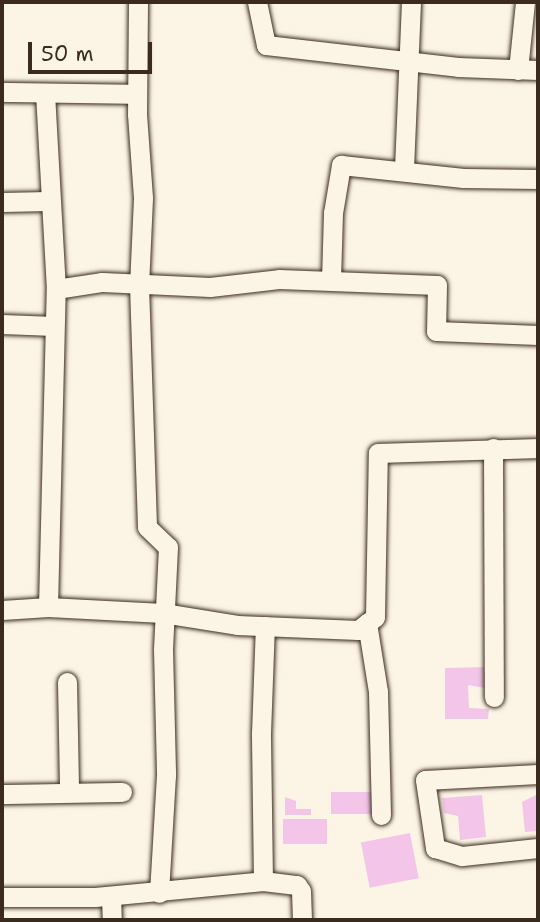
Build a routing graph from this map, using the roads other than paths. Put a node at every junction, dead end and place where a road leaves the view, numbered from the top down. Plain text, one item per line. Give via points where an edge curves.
1 (138, 2) edge
2 (257, 2) edge
3 (411, 2) edge
4 (525, 2) edge
5 (409, 62) junction
6 (518, 70) junction
7 (538, 70) edge
8 (2, 92) edge
9 (46, 93) junction
10 (137, 94) junction
11 (404, 169) junction
12 (538, 179) edge
13 (48, 201) junction
14 (2, 202) edge
15 (331, 280) junction
16 (139, 285) junction
17 (56, 289) junction
18 (2, 324) edge
19 (54, 326) junction
20 (538, 335) edge
21 (493, 448) junction
22 (538, 448) edge
23 (48, 607) junction
24 (2, 610) edge
25 (163, 613) junction
26 (367, 623) junction
27 (265, 626) junction
28 (67, 682) dead end
29 (494, 697) dead end
30 (538, 774) edge
31 (69, 791) junction
32 (122, 792) dead end
33 (2, 794) edge
34 (382, 815) dead end
35 (538, 848) edge
36 (263, 881) junction
37 (159, 893) junction
38 (111, 896) junction
39 (2, 897) edge
40 (112, 920) edge
41 (302, 920) edge

1 - 10 street
2 - 5 street via 266,45
3 - 5 street
4 - 6 street
5 - 6 street
5 - 11 street
6 - 7 street
8 - 9 street
9 - 10 street
9 - 13 street
10 - 16 street via 143,198
11 - 12 street via 463,178
11 - 15 street via 341,165 333,213
13 - 14 street
13 - 17 street
15 - 16 street via 279,279 210,287
15 - 20 street via 437,285 436,331
16 - 17 street via 102,282
16 - 25 street via 147,527 168,547
17 - 19 street
18 - 19 street
19 - 23 street
21 - 22 street
21 - 26 street via 378,453 374,617
21 - 29 street
23 - 24 street
23 - 25 street
25 - 27 street
25 - 37 street via 166,775
26 - 27 street via 358,630
26 - 34 street via 378,692
27 - 36 street
28 - 31 street
30 - 35 street via 425,780 435,848 462,856
31 - 32 street
31 - 33 street
36 - 37 street
36 - 41 street via 297,886
37 - 38 street
38 - 39 street
38 - 40 street

